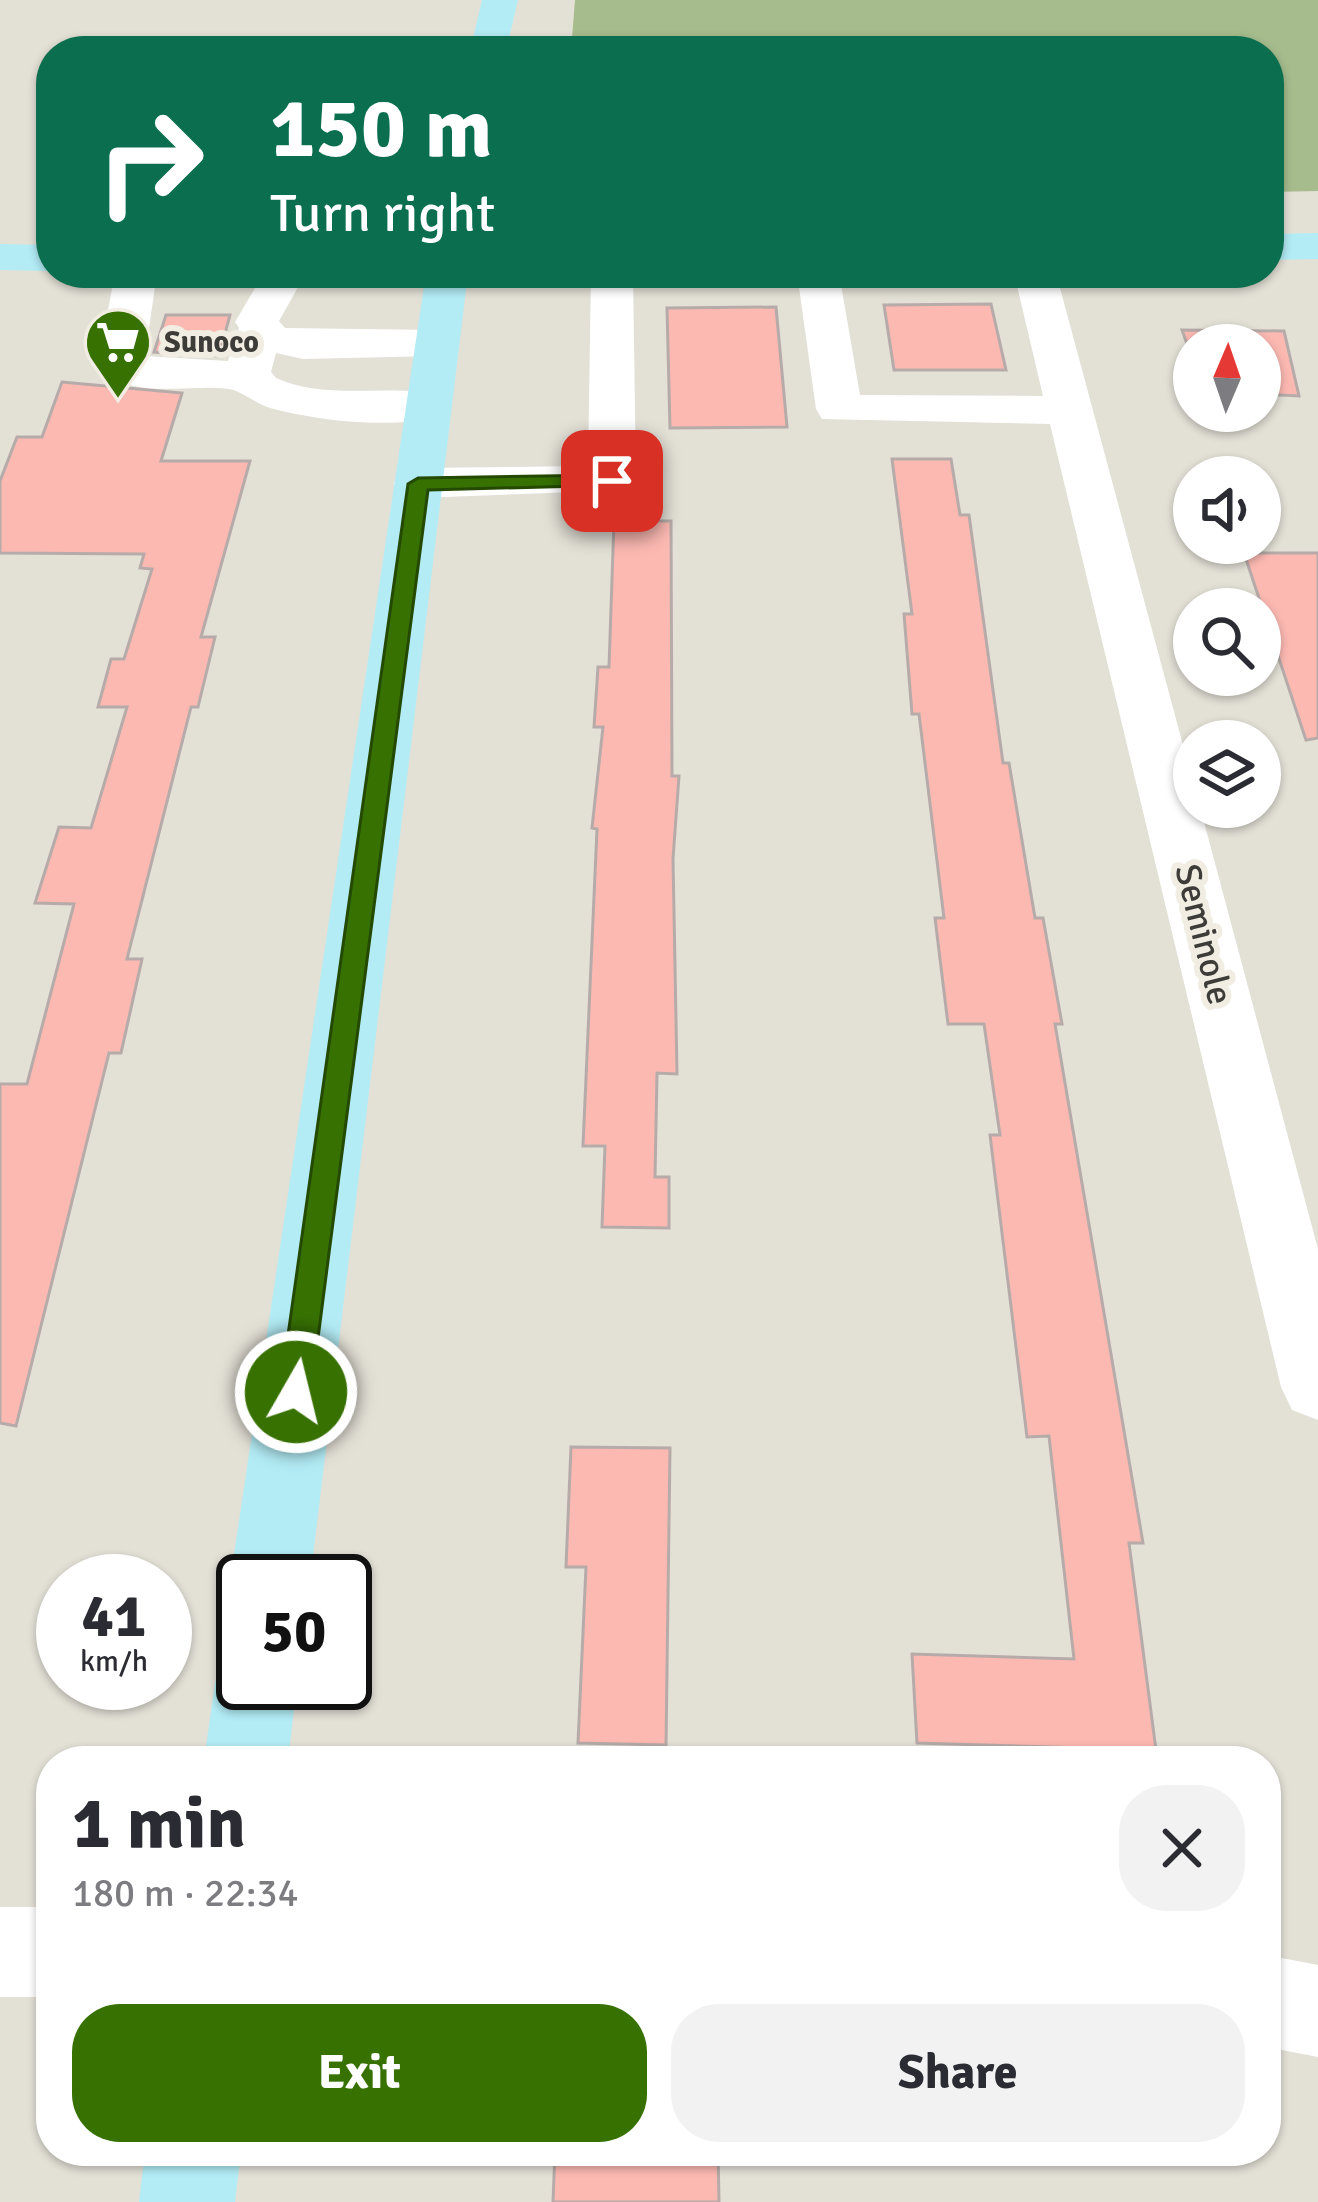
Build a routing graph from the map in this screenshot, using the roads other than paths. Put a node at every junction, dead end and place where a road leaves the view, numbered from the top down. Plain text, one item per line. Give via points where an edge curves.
1 (500, 0) edge
2 (492, 36) edge
3 (1318, 246) edge
4 (1284, 247) edge
5 (0, 257) edge
6 (36, 258) edge
7 (134, 288) edge
8 (276, 288) edge
9 (445, 288) edge
10 (612, 288) edge
11 (820, 288) edge
12 (1039, 288) edge
13 (437, 343) junction
14 (253, 353) junction
15 (428, 406) junction
16 (1070, 410) junction
17 (418, 484) junction
18 (1318, 1387) edge
19 (274, 1554) edge
20 (253, 1710) edge
21 (248, 1746) edge
22 (0, 1952) edge
23 (36, 1952) edge
24 (1281, 2004) edge
25 (1318, 2012) edge
26 (192, 2166) edge
27 (187, 2202) edge

1 - 2 main road
3 - 4 main road
5 - 6 main road
7 - 14 street via 121,363 151,376
8 - 14 street via 260,313
9 - 13 main road
10 - 17 street via 612,481
11 - 16 street via 839,409
12 - 16 street, Seminole
13 - 14 street via 282,343
13 - 15 main road
14 - 15 street via 255,388 290,399
15 - 17 main road
16 - 18 street, Seminole
17 - 19 main road
20 - 21 main road
22 - 23 street
24 - 25 street
26 - 27 main road

